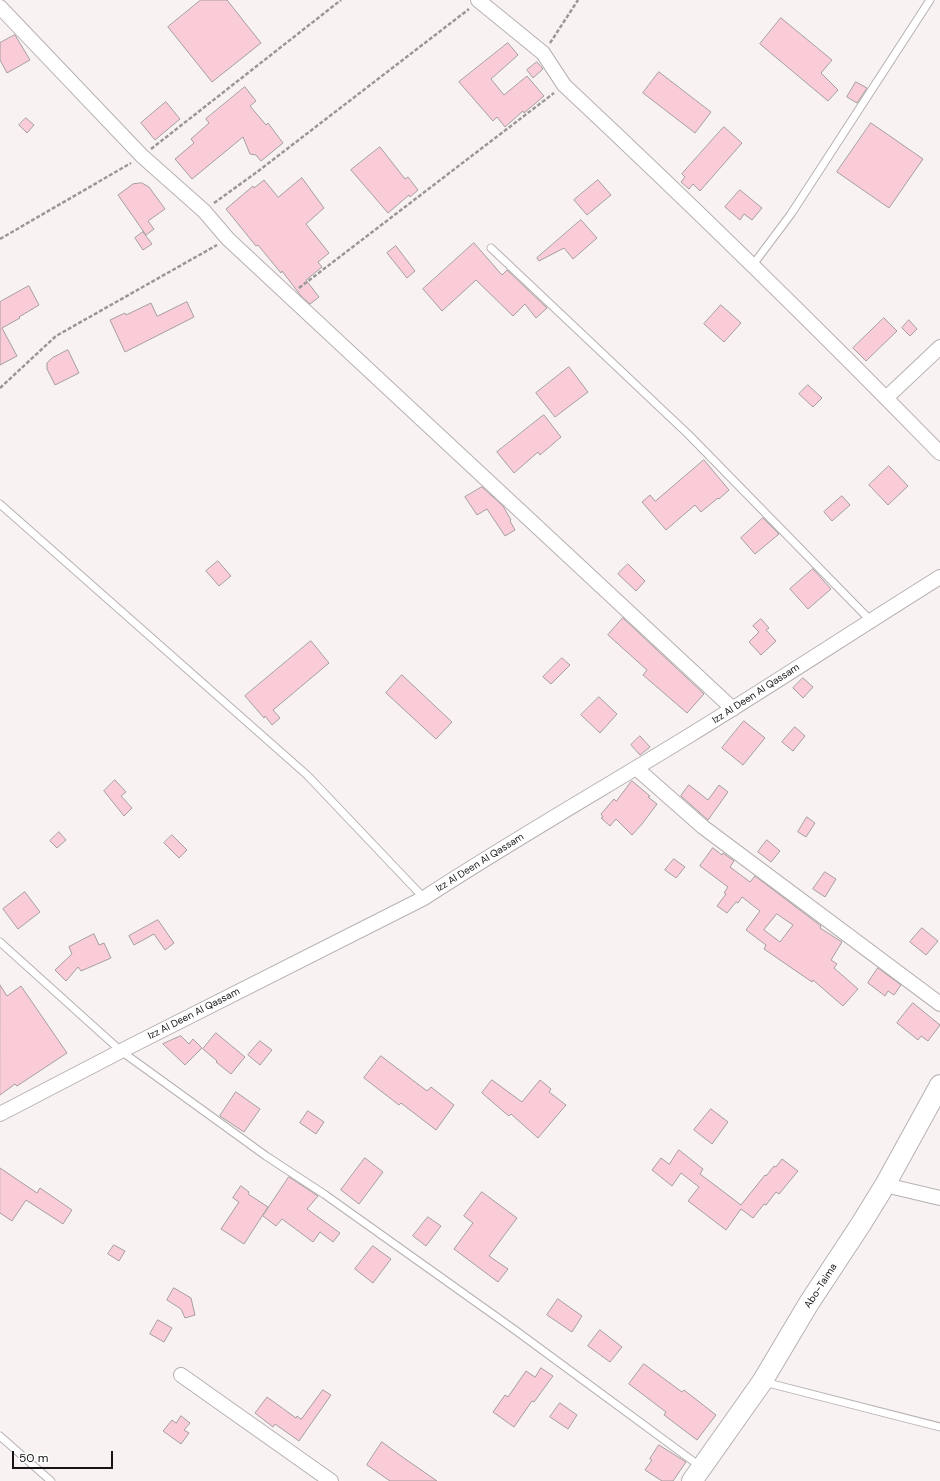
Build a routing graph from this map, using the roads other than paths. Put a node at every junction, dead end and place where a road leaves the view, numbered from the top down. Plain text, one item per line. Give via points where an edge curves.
1 (930, 0) edge
2 (478, 1) edge
3 (0, 7) edge
4 (490, 248) dead end
5 (752, 266) junction
6 (940, 347) edge
7 (886, 398) junction
8 (940, 454) edge
9 (0, 504) edge
10 (940, 577) edge
11 (870, 620) junction
12 (733, 709) junction
13 (636, 768) junction
14 (424, 898) junction
15 (0, 942) edge
16 (940, 1004) edge
17 (120, 1051) junction
18 (940, 1085) edge
19 (0, 1114) edge
20 (885, 1185) junction
21 (940, 1198) edge
22 (181, 1375) dead end
23 (762, 1382) junction
24 (940, 1427) edge
25 (0, 1436) edge
26 (697, 1474) edge
27 (51, 1481) edge
28 (331, 1481) edge

1 - 5 lane via 791,214
2 - 5 street via 543,53 564,85
3 - 12 street via 142,156 204,211 228,239
4 - 11 lane via 689,435
5 - 7 street
6 - 7 street
7 - 8 street
9 - 14 lane via 307,775
10 - 11 street, Izz Al Deen Al Qassam
11 - 12 street, Izz Al Deen Al Qassam
12 - 13 street, Izz Al Deen Al Qassam
13 - 14 street, Izz Al Deen Al Qassam
13 - 16 street via 703,827
14 - 17 street, Izz Al Deen Al Qassam
15 - 17 lane
17 - 19 street, Izz Al Deen Al Qassam
17 - 26 lane via 515,1330
18 - 20 street, Abo-Taima
20 - 21 street
20 - 23 street, Abo-Taima
22 - 28 street
23 - 24 lane
23 - 26 street, Abo-Taima
25 - 27 lane

